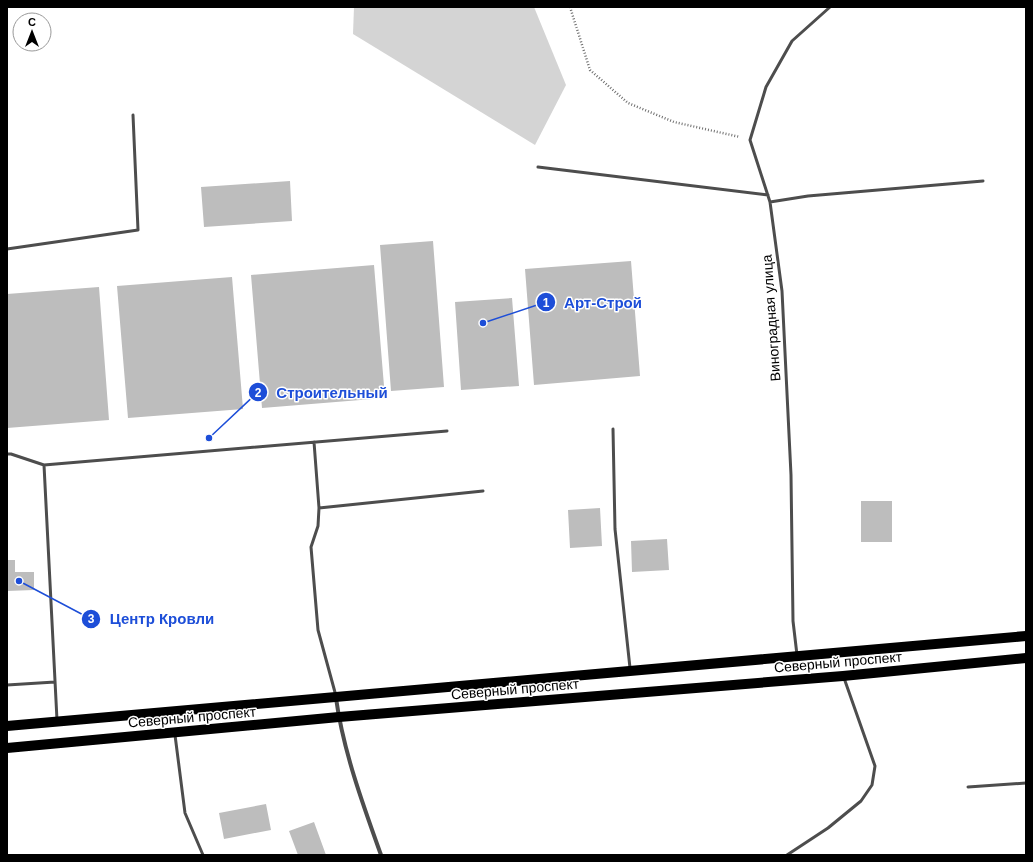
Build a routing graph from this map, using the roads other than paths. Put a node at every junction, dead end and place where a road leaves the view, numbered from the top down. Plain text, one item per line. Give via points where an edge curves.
1 (830, 7) edge
2 (132, 115) dead end
3 (538, 167) dead end
4 (983, 181) dead end
5 (768, 195) junction
6 (770, 202) junction
7 (7, 249) edge
8 (613, 429) dead end
9 (447, 431) dead end
10 (314, 442) junction
11 (7, 454) edge
12 (44, 465) junction
13 (483, 491) dead end
14 (319, 508) junction
15 (1026, 636) edge
16 (797, 657) junction
17 (1026, 658) edge
18 (630, 672) junction
19 (844, 676) junction
20 (55, 682) junction
21 (7, 685) edge
22 (336, 698) junction
23 (338, 717) junction
24 (57, 721) junction
25 (7, 726) edge
26 (175, 733) junction
27 (7, 748) edge
28 (1026, 783) edge
29 (968, 787) dead end
30 (203, 855) edge
31 (381, 855) edge
32 (787, 855) edge

1 - 5 lane, Виноградная улица via 792,41 766,87 750,140
2 - 7 lane via 138,230
3 - 5 lane
4 - 6 lane via 808,196
5 - 6 lane, Виноградная улица
6 - 16 lane, Виноградная улица via 782,291 791,476 793,621
8 - 18 lane via 615,529
9 - 10 lane
10 - 12 lane
10 - 14 lane
11 - 12 lane
12 - 20 lane
13 - 14 lane
14 - 22 lane via 318,526 311,547 318,630
15 - 16 main road, Северный проспект
16 - 18 main road, Северный проспект
17 - 19 main road, Северный проспект
18 - 22 main road, Северный проспект
19 - 23 main road, Северный проспект
19 - 32 lane via 875,766 872,785 861,801 828,828
20 - 21 lane
20 - 24 lane
22 - 23 street
22 - 24 main road, Северный проспект
23 - 26 main road, Северный проспект
23 - 31 street via 364,808
24 - 25 main road, Северный проспект
26 - 27 main road, Северный проспект
26 - 30 lane via 186,813
28 - 29 lane

